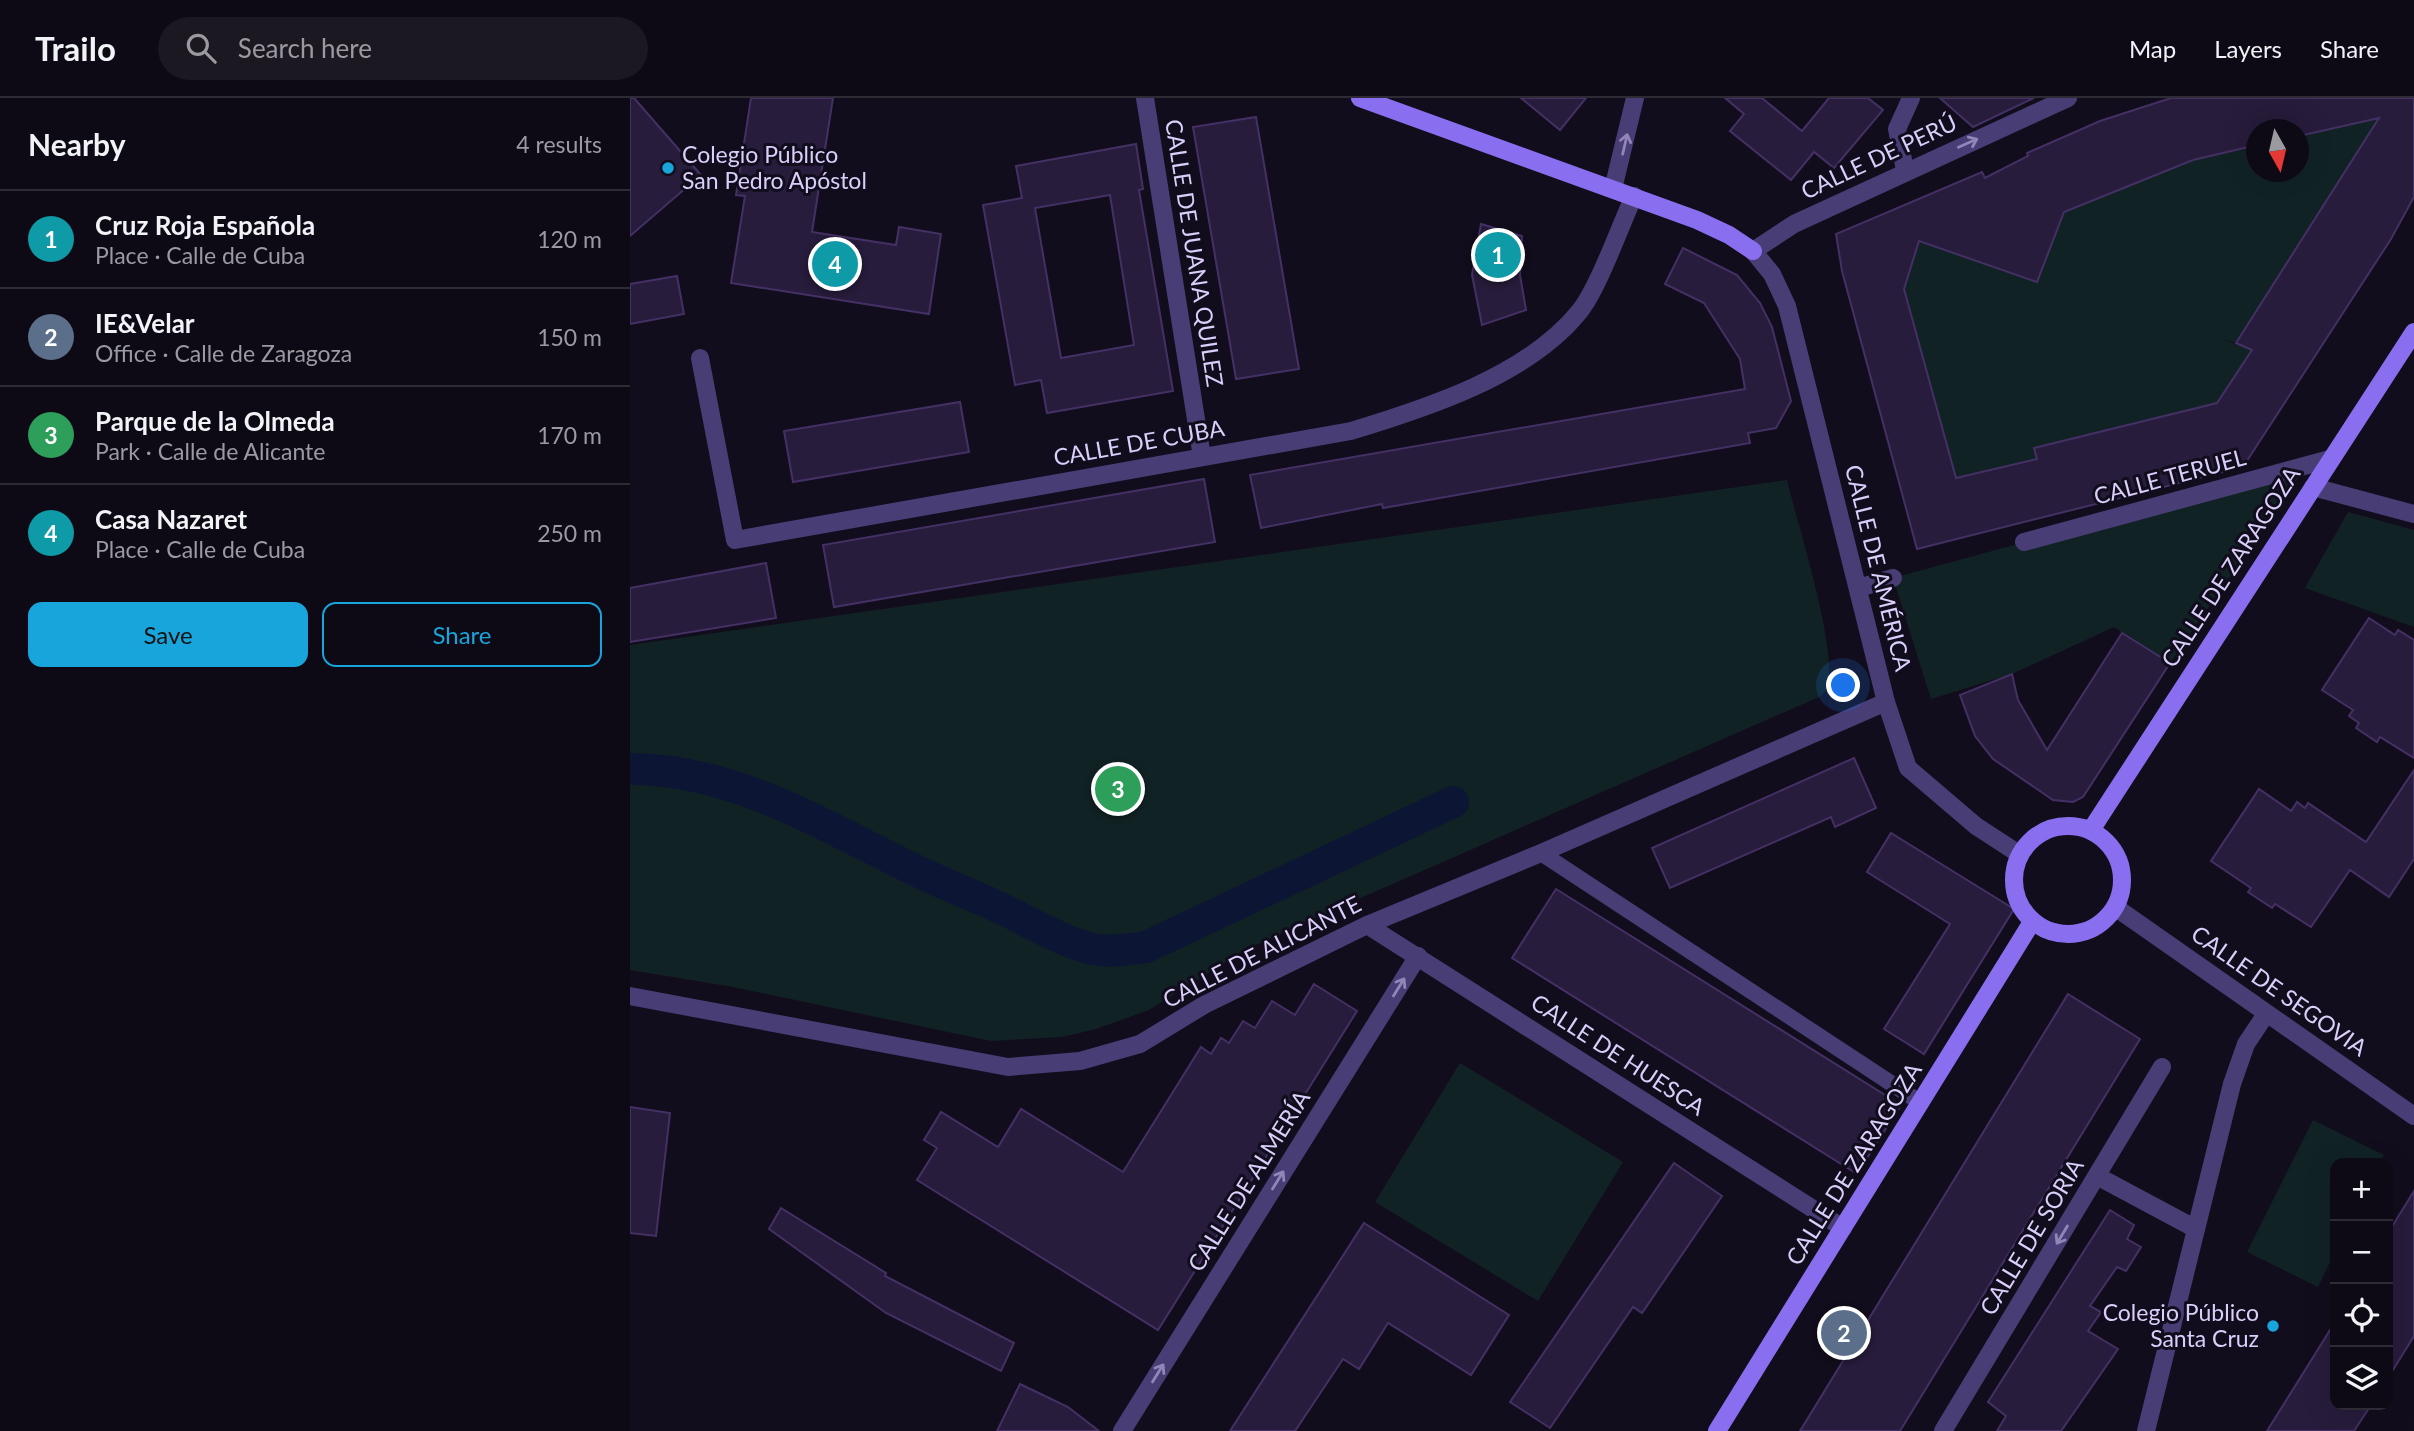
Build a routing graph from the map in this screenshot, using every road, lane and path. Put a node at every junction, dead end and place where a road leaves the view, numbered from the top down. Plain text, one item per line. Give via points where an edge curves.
1 (1145, 98) edge
2 (1360, 98) edge
3 (1635, 98) edge
4 (1911, 98) edge
5 (2068, 98) edge
6 (1905, 170) junction
7 (1613, 189) junction
8 (1634, 196) junction
9 (1753, 251) junction
10 (2414, 332) edge
11 (700, 358) dead end
12 (1202, 457) junction
13 (2330, 459) junction
14 (2313, 487) junction
15 (2414, 514) edge
16 (2024, 542) dead end
17 (1893, 578) dead end
18 (1858, 587) junction
19 (1886, 702) junction
20 (2091, 830) junction
21 (1541, 853) junction
22 (2019, 854) junction
23 (2115, 907) junction
24 (2032, 922) junction
25 (1367, 925) junction
26 (1418, 956) junction
27 (630, 996) edge
28 (2266, 1014) junction
29 (2162, 1067) dead end
30 (1921, 1103) junction
31 (2414, 1116) edge
32 (2098, 1176) junction
33 (1843, 1228) junction
34 (2196, 1229) junction
35 (1122, 1431) edge
36 (1717, 1431) edge
37 (1943, 1431) edge
38 (2146, 1431) edge

1 - 12 street, CALLE DE JUANA QUILEZ
2 - 7 street
7 -> 3 street
4 - 6 street via 1897,129
6 -> 5 street, CALLE DE PERÚ
6 - 9 street, CALLE DE PERÚ via 1794,224
7 - 8 street
8 - 9 street via 1730,235
8 - 12 street, CALLE DE CUBA via 1581,310 1553,339 1519,362 1425,409 1351,431
9 - 18 street, CALLE DE AMÉRICA via 1772,274 1787,306
10 - 13 street, CALLE DE ZARAGOZA
11 - 12 street, CALLE DE CUBA via 736,540
13 - 14 street, CALLE DE ZARAGOZA
13 - 16 street, CALLE TERUEL
14 - 15 street
14 - 20 street, CALLE DE ZARAGOZA
17 - 18 street
18 - 19 street, CALLE DE AMÉRICA
19 - 21 street, CALLE DE ALICANTE
19 - 22 street, CALLE DE AMÉRICA via 1908,768 1976,826
20 - 22 street via 2071,825 2050,828 2032,838
20 - 23 street via 2109,844 2120,863 2123,886
21 - 25 street, CALLE DE ALICANTE
21 - 30 lane
22 - 24 street via 2014,890
23 - 24 street via 2100,924 2077,934 2054,933
23 - 28 street, CALLE DE SEGOVIA
24 - 30 street, CALLE DE ZARAGOZA
25 - 26 street, CALLE DE HUESCA
25 - 27 street, CALLE DE ALICANTE via 1204,1005 1140,1044 1080,1060 1008,1067
26 - 33 street, CALLE DE HUESCA
35 -> 26 street, CALLE DE ALMERÍA
28 - 31 street, CALLE DE SEGOVIA
28 - 34 street via 2239,1064
29 - 32 street, CALLE DE SORIA
30 - 33 street, CALLE DE ZARAGOZA
32 - 34 street
32 -> 37 street, CALLE DE SORIA
33 - 36 street, CALLE DE ZARAGOZA
34 - 38 street

